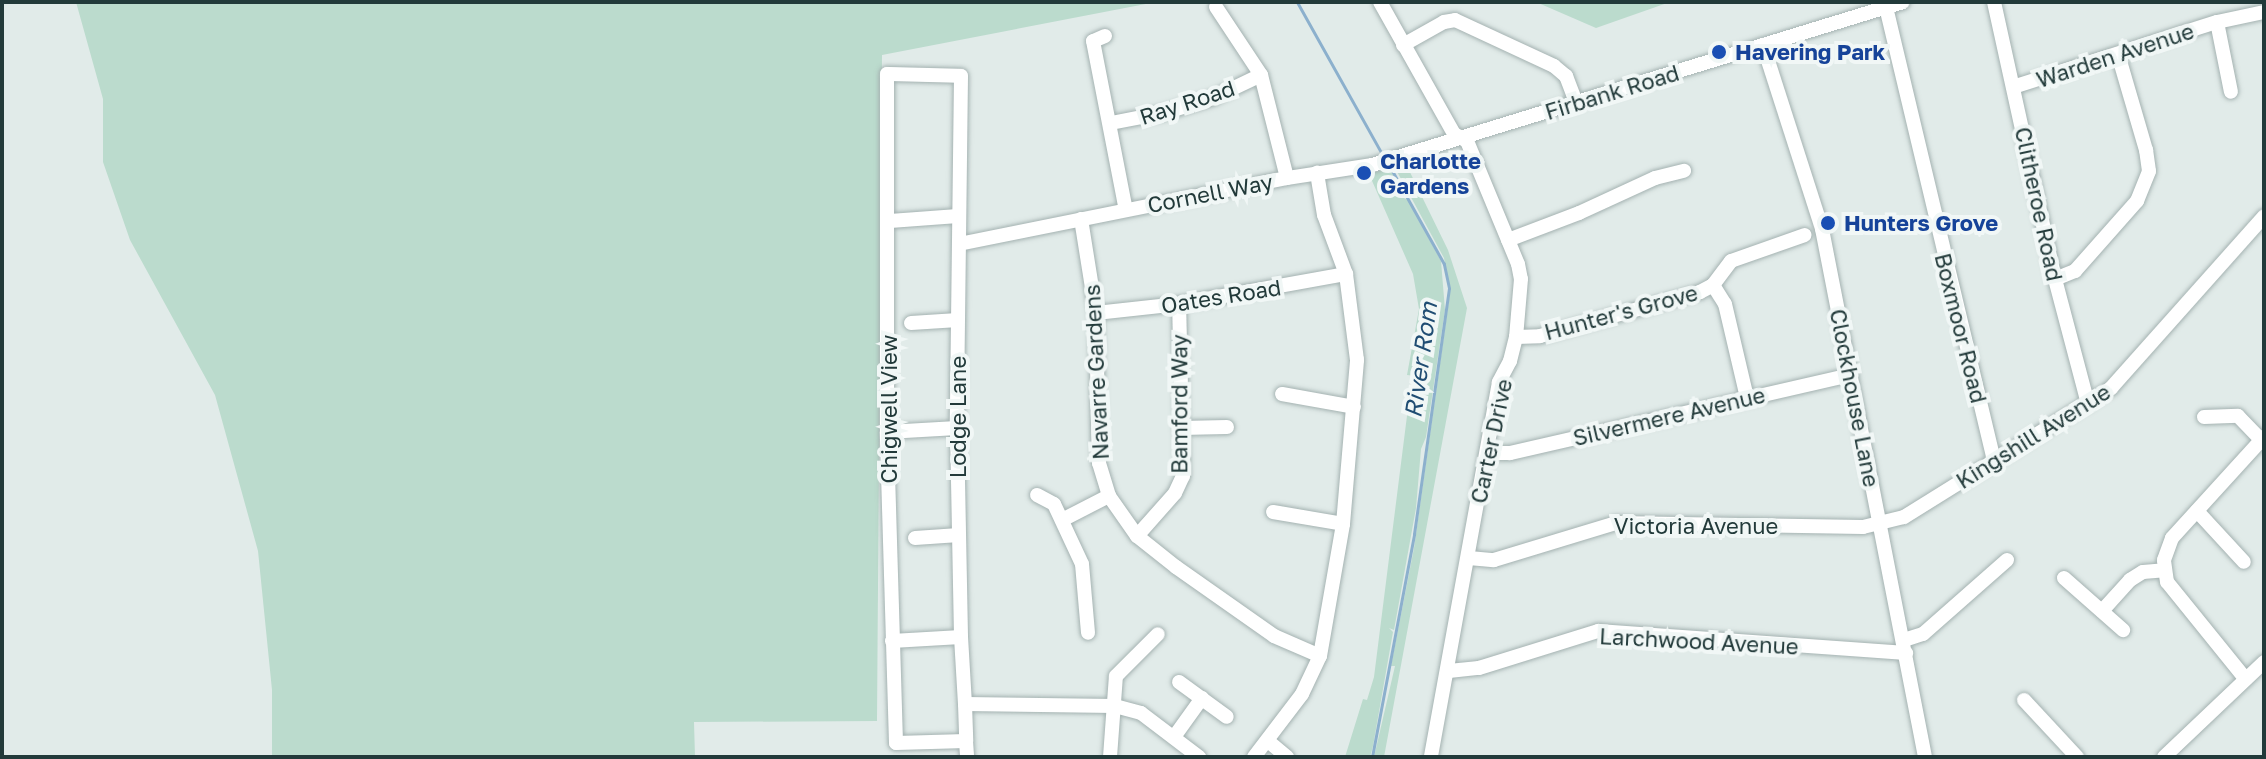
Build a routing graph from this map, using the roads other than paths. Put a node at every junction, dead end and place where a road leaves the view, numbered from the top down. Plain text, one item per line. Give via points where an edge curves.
1 (1380, 2) edge
2 (1903, 2) edge
3 (1994, 2) edge
4 (1216, 7) dead end
5 (1886, 7) junction
6 (2264, 12) edge
7 (2217, 22) junction
8 (1105, 36) dead end
9 (1403, 45) junction
10 (1763, 45) junction
11 (2118, 54) junction
12 (1261, 75) junction
13 (961, 76) joint
14 (2013, 87) junction
15 (2231, 92) dead end
16 (1576, 102) junction
17 (1111, 123) junction
18 (1460, 137) junction
19 (1684, 171) dead end
20 (1317, 173) junction
21 (1287, 178) junction
22 (1126, 210) junction
23 (1817, 213) junction
24 (958, 216) junction
25 (2264, 216) edge
26 (1081, 219) junction
27 (890, 221) junction
28 (1805, 235) junction
29 (1508, 240) junction
30 (959, 244) junction
31 (1825, 245) junction
32 (1346, 274) junction
33 (2055, 279) junction
34 (1713, 285) junction
35 (1179, 304) junction
36 (1096, 313) junction
37 (958, 320) junction
38 (911, 323) dead end
39 (1516, 337) junction
40 (1851, 375) junction
41 (1282, 394) dead end
42 (1747, 398) junction
43 (2088, 404) junction
44 (1354, 407) junction
45 (2204, 417) dead end
46 (1227, 427) dead end
47 (957, 428) junction
48 (1181, 428) junction
49 (887, 432) junction
50 (2263, 438) edge
51 (1487, 453) junction
52 (1994, 462) junction
53 (1037, 495) dead end
54 (1109, 496) junction
55 (2197, 511) junction
56 (1273, 512) dead end
57 (1062, 520) junction
58 (1343, 524) junction
59 (1880, 524) junction
60 (959, 535) junction
61 (1137, 536) junction
62 (915, 538) dead end
63 (1469, 558) junction
64 (2007, 560) dead end
65 (2244, 562) dead end
66 (2164, 570) junction
67 (2064, 578) dead end
68 (2102, 611) junction
69 (2123, 630) dead end
70 (1088, 633) dead end
71 (1158, 634) dead end
72 (961, 637) junction
73 (892, 641) junction
74 (1905, 646) junction
75 (1320, 656) junction
76 (2262, 667) edge
77 (1449, 671) junction
78 (2244, 677) junction
79 (1179, 682) dead end
80 (1202, 698) junction
81 (2024, 700) dead end
82 (965, 704) junction
83 (1115, 706) junction
84 (1227, 717) dead end
85 (1174, 737) junction
86 (966, 741) junction
87 (1268, 741) junction
88 (967, 757) edge
89 (1110, 757) edge
90 (1199, 757) edge
91 (1254, 757) edge
92 (1287, 757) edge
93 (1431, 757) edge
94 (1925, 757) edge
95 (2077, 757) edge
96 (2164, 757) edge

1 - 9 street, Carter Drive
2 - 5 street, Firbank Road
3 - 14 street, Clitheroe Road
4 - 12 street
5 - 10 street, Firbank Road
5 - 52 street, Boxmoor Road
6 - 7 street, Warden Avenue
7 - 11 street, Warden Avenue
7 - 15 street
8 - 17 street via 1093,41
9 - 16 street via 1455,20 1554,66 1566,76
9 - 18 street, Carter Drive
10 - 16 street, Firbank Road
10 - 23 street, Clockhouse Lane
11 - 14 street, Warden Avenue
11 - 33 street via 2149,171 2137,201 2075,271
12 - 17 street, Ray Road via 1213,98
12 - 21 street
13 - 24 street, Lodge Lane
13 - 27 street, Chigwell View via 887,74
14 - 33 street, Clitheroe Road
16 - 18 street, Firbank Road
17 - 22 street
18 - 20 street, Cornell Way via 1384,161
18 - 29 street, Carter Drive via 1467,141
19 - 29 street via 1655,178
20 - 21 street, Cornell Way
20 - 32 street via 1324,215
21 - 22 street, Cornell Way
22 - 26 street, Cornell Way
23 - 28 street
23 - 31 street, Clockhouse Lane
24 - 27 street
24 - 30 street, Lodge Lane
25 - 43 street, Kingshill Avenue via 2126,372
26 - 30 street, Cornell Way
26 - 36 street, Navarre Gardens
27 - 49 street, Chigwell View
28 - 31 street
28 - 34 street, Hunter's Grove via 1731,261
29 - 39 street, Carter Drive via 1521,279
30 - 37 street, Lodge Lane
31 - 40 street, Clockhouse Lane
32 - 35 street, Oates Road
32 - 44 street via 1357,360
33 - 43 street, Clitheroe Road
34 - 39 street, Hunter's Grove via 1540,336
34 - 42 street via 1725,304
35 - 36 street, Oates Road
35 - 48 street, Bamford Way
36 - 54 street, Navarre Gardens via 1099,463
37 - 38 street
37 - 47 street, Lodge Lane
39 - 51 street, Carter Drive via 1499,382
40 - 42 street, Silvermere Avenue
40 - 59 street, Clockhouse Lane
41 - 44 street
42 - 51 street, Silvermere Avenue via 1510,453
43 - 52 street, Kingshill Avenue
44 - 58 street
45 - 50 street via 2238,416
46 - 48 street
47 - 49 street
47 - 60 street, Lodge Lane
48 - 61 street, Bamford Way via 1183,476
49 - 73 street, Chigwell View
50 - 55 street
51 - 63 street, Carter Drive
52 - 59 street, Kingshill Avenue via 1904,517
53 - 57 street via 1054,504
54 - 57 street
54 - 61 street, Navarre Gardens
55 - 65 street
55 - 66 street via 2172,538
56 - 58 street
57 - 70 street via 1082,564
58 - 75 street
59 - 63 street, Victoria Avenue via 1616,523 1494,560
59 - 74 street, Clockhouse Lane
60 - 62 street
60 - 72 street, Lodge Lane
61 - 75 street, Navarre Gardens via 1274,636
63 - 77 street, Carter Drive
64 - 74 street
66 - 68 street via 2143,572 2130,580
66 - 78 street via 2167,582
67 - 68 street
68 - 69 street
71 - 83 street via 1116,676
72 - 73 street
72 - 82 street, Lodge Lane
73 - 86 street, Chigwell View via 896,743
74 - 77 street, Larchwood Avenue via 1598,631 1479,668
74 - 94 street, Clockhouse Lane
75 - 87 street via 1302,694
76 - 78 street
77 - 93 street, Carter Drive
78 - 96 street
79 - 80 street
80 - 84 street
80 - 85 street
81 - 95 street
82 - 83 street
82 - 86 street, Lodge Lane
83 - 85 street via 1141,713
83 - 89 street
85 - 90 street
86 - 88 street, Lodge Lane
87 - 91 street
87 - 92 street

